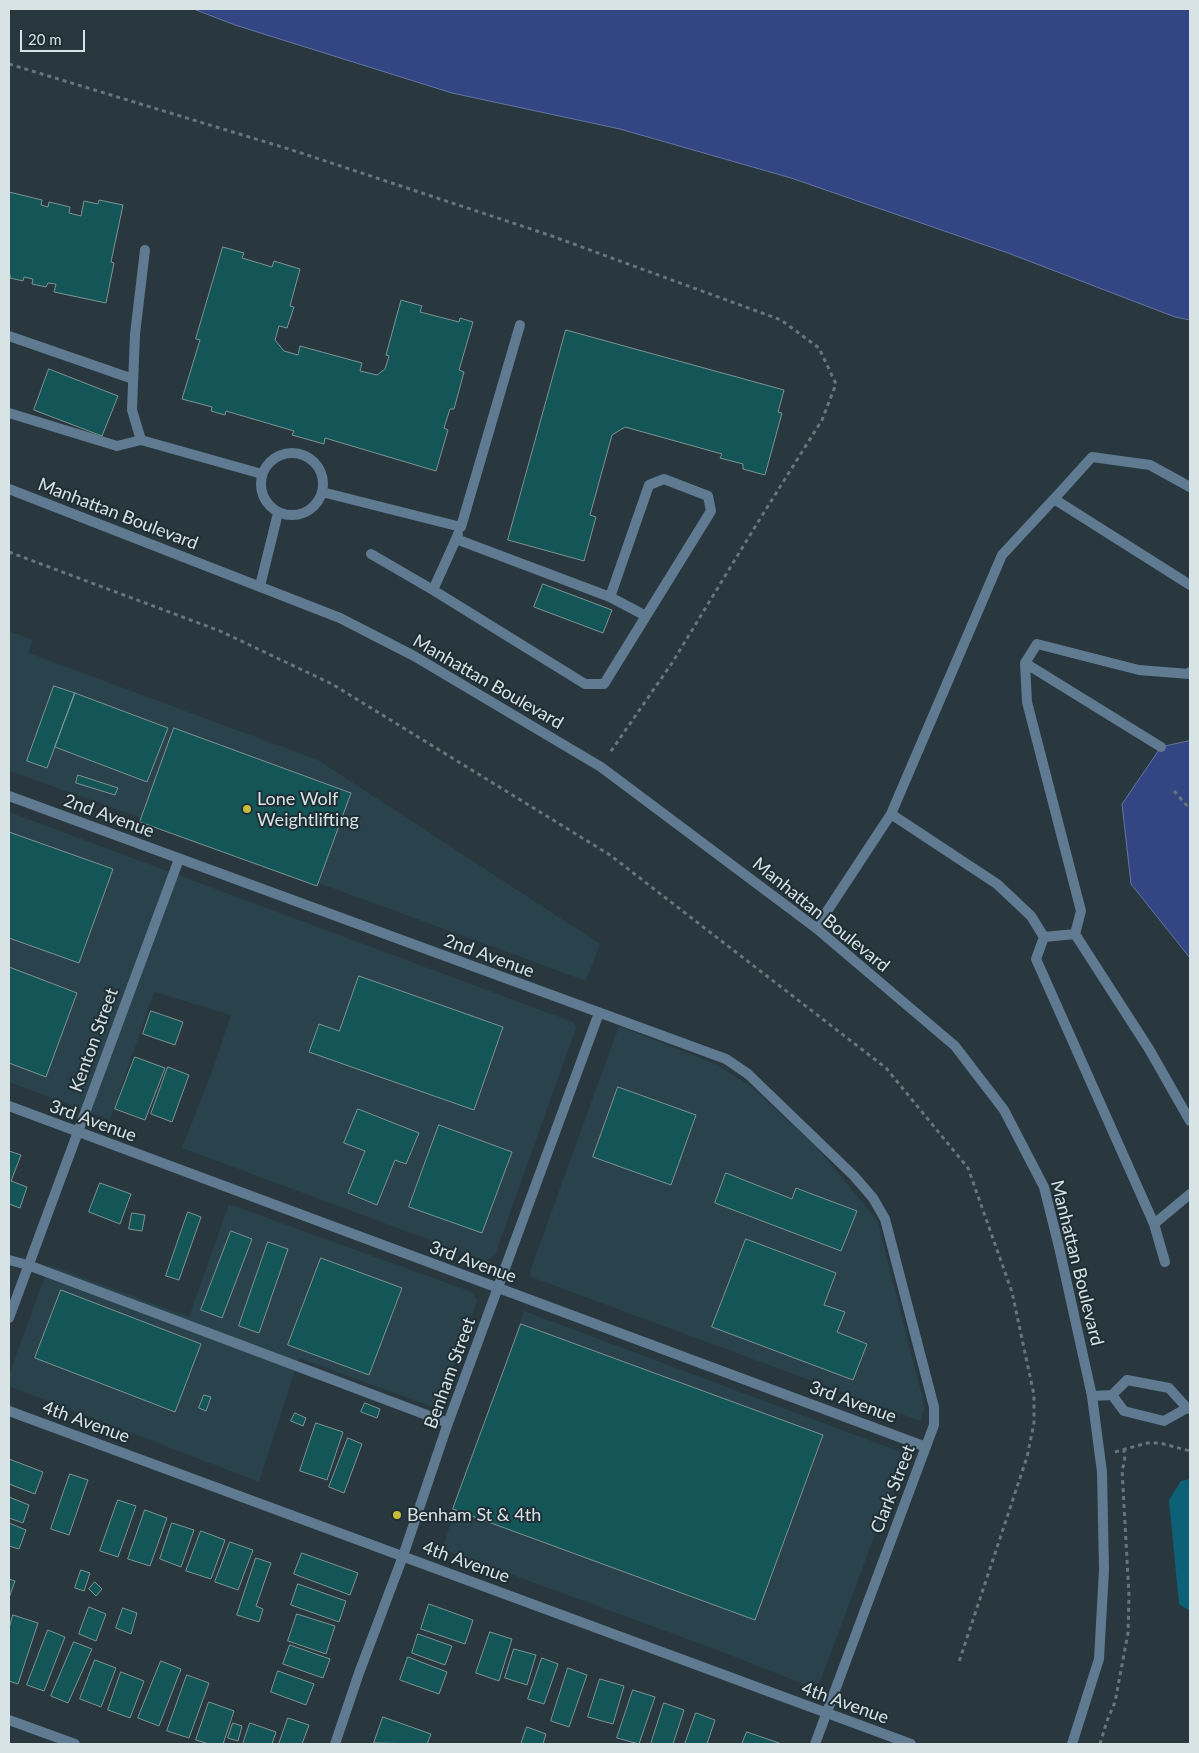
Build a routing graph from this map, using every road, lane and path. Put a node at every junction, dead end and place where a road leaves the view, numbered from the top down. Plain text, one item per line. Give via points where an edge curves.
1 (145, 250) dead end
2 (520, 324) dead end
3 (9, 336) edge
4 (133, 379) junction
5 (9, 413) edge
6 (140, 440) junction
7 (262, 474) junction
8 (1190, 487) edge
9 (9, 489) edge
10 (322, 492) junction
11 (1054, 499) junction
12 (278, 513) junction
13 (461, 527) junction
14 (456, 539) junction
15 (9, 552) edge
16 (371, 554) dead end
17 (1190, 585) edge
18 (260, 586) junction
19 (433, 590) junction
20 (610, 597) junction
21 (646, 616) junction
22 (1024, 663) junction
23 (1190, 672) edge
24 (1161, 747) dead end
25 (1174, 792) dead end
26 (9, 796) edge
27 (1190, 809) edge
28 (890, 814) junction
29 (179, 859) junction
30 (816, 928) junction
31 (1075, 934) junction
32 (1044, 937) junction
33 (600, 1014) junction
34 (9, 1106) edge
35 (1190, 1121) edge
36 (78, 1132) junction
37 (1190, 1194) edge
38 (1154, 1224) junction
39 (891, 1240) joint
40 (9, 1260) edge
41 (1165, 1262) dead end
42 (28, 1265) junction
43 (497, 1289) junction
44 (9, 1318) edge
45 (1112, 1395) junction
46 (1092, 1396) junction
47 (1188, 1409) edge
48 (9, 1411) edge
49 (448, 1423) junction
50 (926, 1447) junction
51 (1124, 1450) junction
52 (1190, 1451) edge
53 (1100, 1455) junction
54 (403, 1556) junction
55 (959, 1662) dead end
56 (826, 1713) junction
57 (9, 1720) edge
58 (75, 1744) edge
59 (335, 1744) edge
60 (815, 1744) edge
61 (911, 1744) edge
62 (1072, 1744) edge
63 (1100, 1744) edge

1 - 4 street
2 - 13 street
3 - 4 street
4 - 6 street via 132,410
5 - 6 street via 117,446
6 - 7 street
7 - 10 street via 267,464 280,456 295,453 306,456 320,471
7 - 12 street via 261,492 265,501
8 - 11 street via 1150,465 1092,457
9 - 18 street, Manhattan Boulevard
10 - 12 street via 313,508 306,513 288,516
10 - 13 street
11 - 17 street
11 - 28 street via 1002,555
12 - 18 street
13 - 14 street
14 - 19 street
14 - 20 street
15 - 55 path via 220,632 332,684 610,855 886,1068 968,1168 1012,1292 1034,1395 1034,1423 1027,1457
16 - 19 street
18 - 30 street, Manhattan Boulevard via 340,618 414,656 600,767
19 - 21 street via 585,684 604,684
20 - 21 street
20 - 21 street via 650,485 664,479 708,496 711,511
22 - 23 street via 1037,644 1139,670
22 - 24 street
22 - 31 street via 1027,702 1081,911
25 - 27 path
26 - 29 street, 2nd Avenue
28 - 30 street
28 - 32 street via 996,884 1031,916
29 - 33 street, 2nd Avenue
29 - 36 street, Kenton Street
30 - 46 street, Manhattan Boulevard via 955,1046 1004,1110 1044,1187
31 - 32 street
31 - 35 street via 1149,1049
32 - 38 street via 1036,959
33 - 39 street, 2nd Avenue via 726,1059 748,1074 873,1198 886,1219
33 - 43 street, Benham Street
34 - 36 street, 3rd Avenue
36 - 42 street, Kenton Street
36 - 43 street, 3rd Avenue
37 - 38 street
38 - 41 street
39 - 50 street, Clark Street via 934,1406 934,1425
40 - 42 street
42 - 44 street, Kenton Street
42 - 49 street
43 - 49 street, Benham Street
43 - 50 street, 3rd Avenue
45 - 46 street
45 - 47 street via 1124,1411 1164,1421
45 - 47 street via 1127,1380 1169,1388
46 - 53 street, Manhattan Boulevard
48 - 54 street, 4th Avenue
49 - 54 street, Benham Street
50 - 56 street, Clark Street
51 - 52 path via 1160,1443
51 - 53 path
51 - 63 path via 1128,1633 1115,1702
53 - 62 street, Manhattan Boulevard via 1104,1570 1100,1660
54 - 56 street, 4th Avenue
54 - 59 street, Benham Street
56 - 60 street, Clark Street
56 - 61 street, 4th Avenue
57 - 58 street

